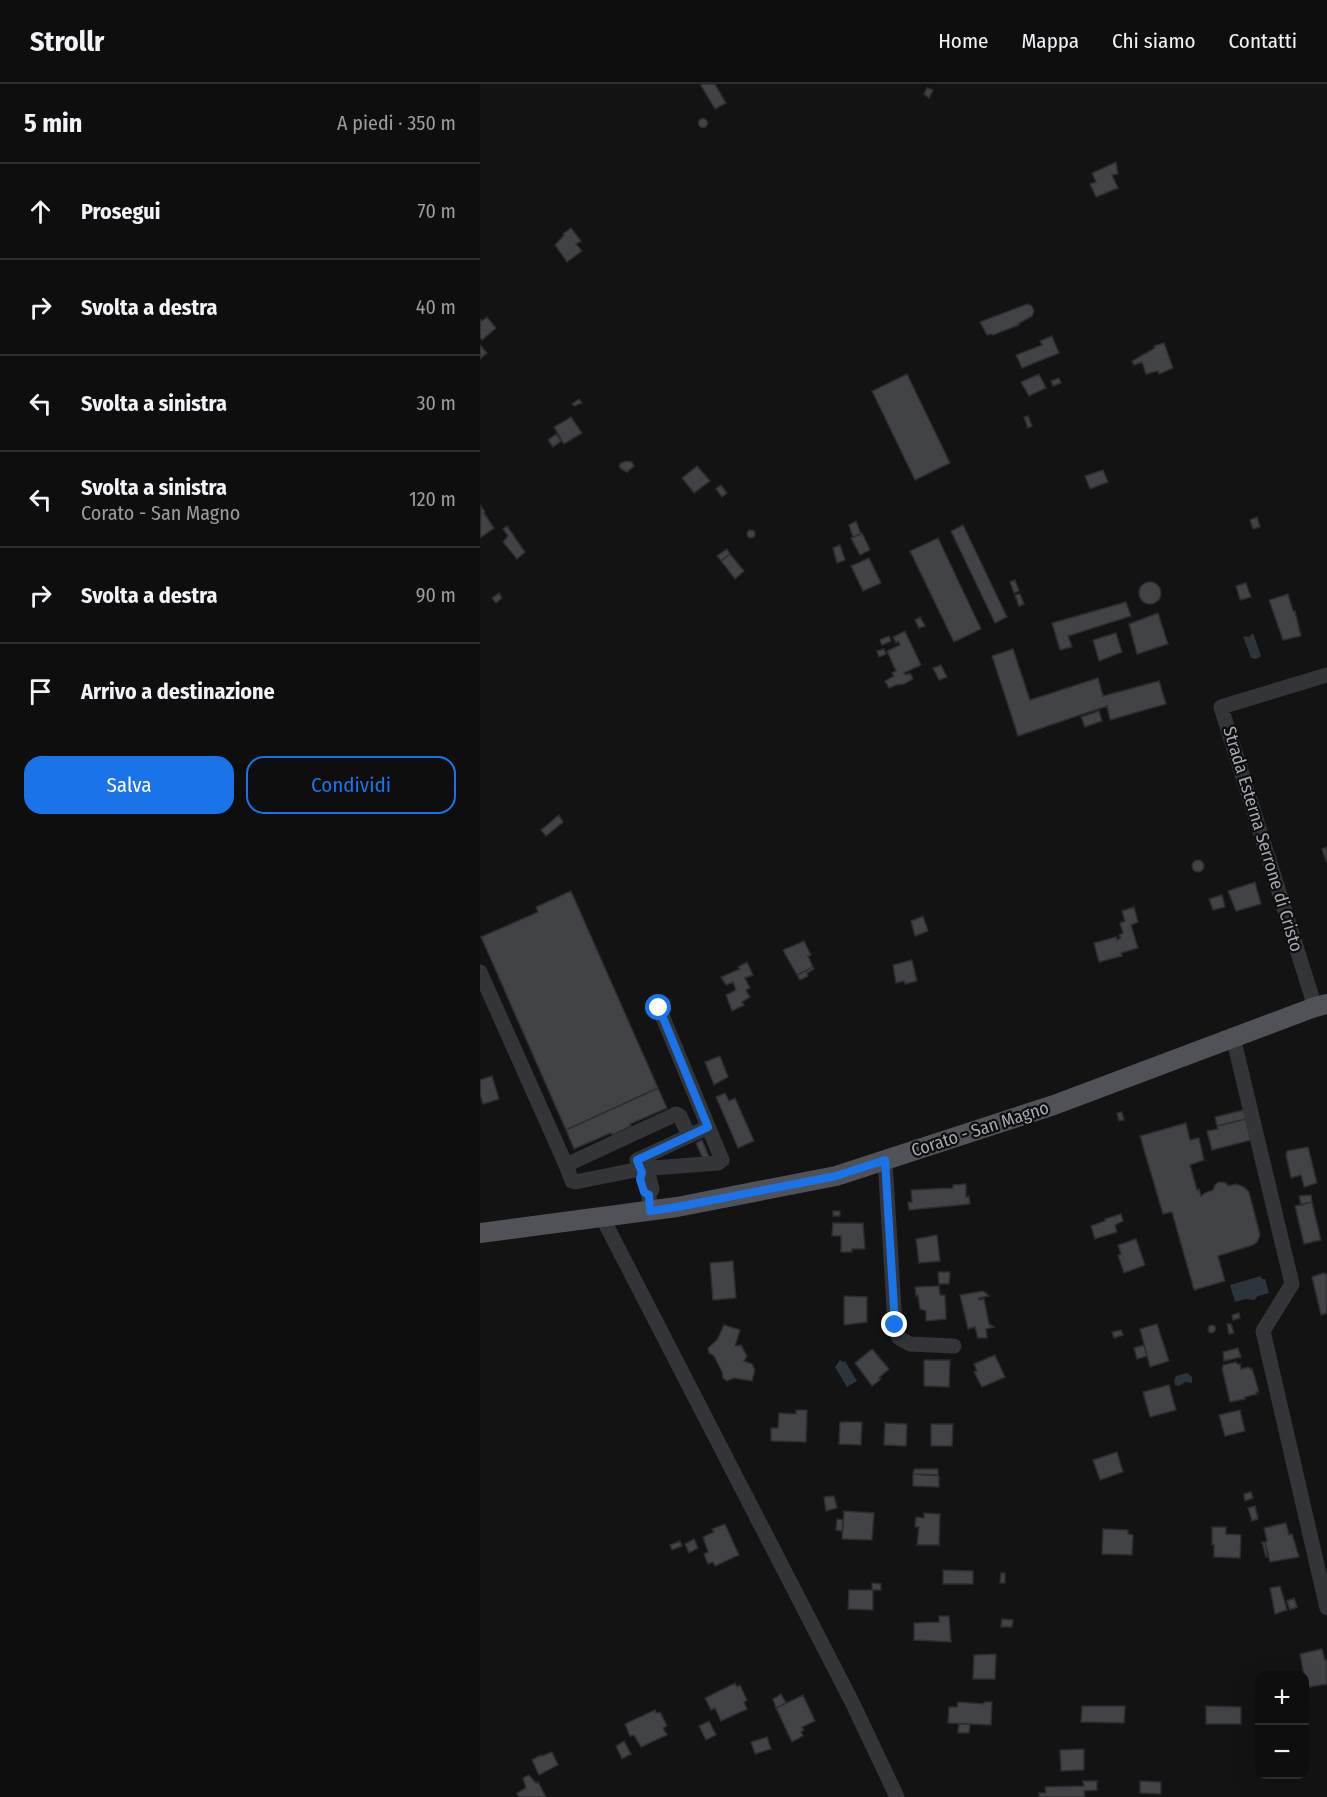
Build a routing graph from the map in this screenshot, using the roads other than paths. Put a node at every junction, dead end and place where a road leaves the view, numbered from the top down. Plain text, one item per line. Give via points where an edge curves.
1 (1327, 675) edge
2 (480, 972) edge
3 (1321, 1005) edge
4 (659, 1008) dead end
5 (1233, 1037) junction
6 (708, 1127) junction
7 (689, 1136) junction
8 (626, 1138) junction
9 (885, 1160) junction
10 (566, 1165) junction
11 (640, 1167) junction
12 (650, 1203) junction
13 (602, 1217) junction
14 (480, 1233) edge
15 (954, 1347) dead end
16 (1327, 1608) edge
17 (897, 1797) edge

1 - 3 street, Strada Esterna Serrone di Cristo via 1221,707
2 - 10 street
3 - 5 main road, Corato - San Magno
4 - 6 street
5 - 9 main road, Corato - San Magno via 1054,1105
5 - 16 street via 1292,1284 1263,1330
6 - 7 street
6 - 11 street via 722,1160 718,1163
7 - 8 street via 676,1114
7 - 11 street
8 - 10 street
8 - 11 street
9 - 12 main road, Corato - San Magno via 836,1176 677,1207
9 - 15 street via 899,1338 910,1344
10 - 11 street via 575,1182
11 - 12 street via 640,1179
12 - 13 main road, Corato - San Magno
13 - 14 main road, Corato - San Magno
13 - 17 street via 847,1691

